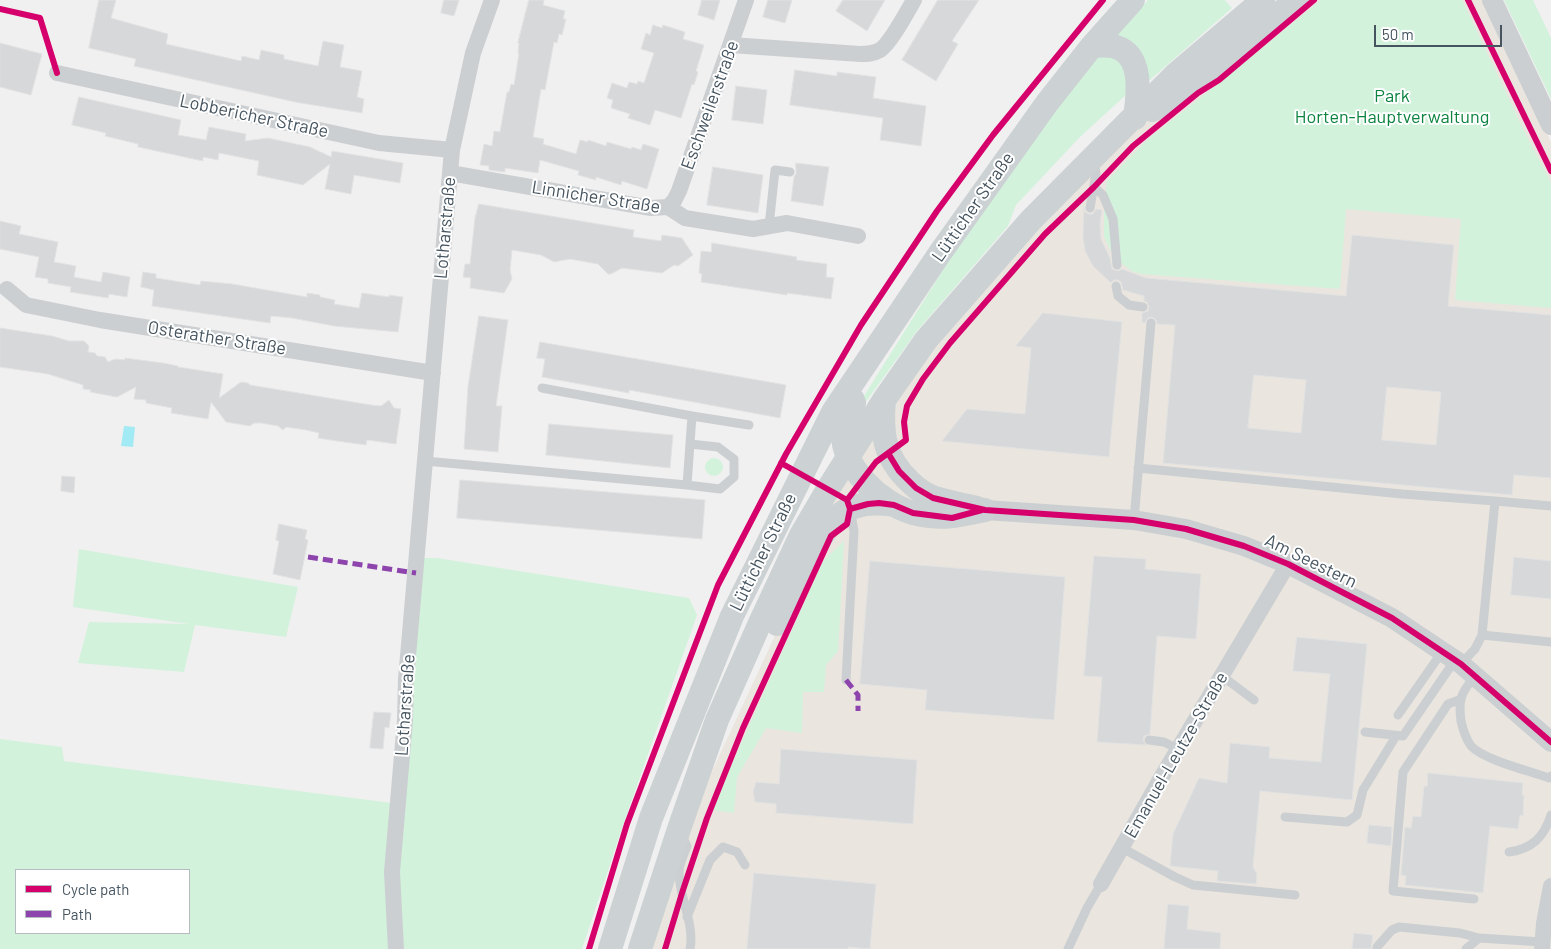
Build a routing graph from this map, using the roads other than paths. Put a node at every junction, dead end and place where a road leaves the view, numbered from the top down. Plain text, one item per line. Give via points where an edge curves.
1 (492, 0) edge
2 (746, 0) edge
3 (914, 0) edge
4 (1133, 0) edge
5 (1296, 0) edge
6 (1492, 0) edge
7 (1251, 7) edge
8 (731, 45) junction
9 (1092, 46) junction
10 (57, 73) dead end
11 (1135, 118) junction
12 (1551, 125) edge
13 (452, 150) junction
14 (1093, 159) junction
15 (790, 172) dead end
16 (450, 173) junction
17 (1094, 187) junction
18 (668, 207) junction
19 (1090, 208) dead end
20 (769, 226) junction
21 (858, 236) dead end
22 (1117, 265) dead end
23 (1116, 286) dead end
24 (8, 289) dead end
25 (1143, 307) dead end
26 (1152, 323) dead end
27 (433, 372) junction
28 (850, 386) junction
29 (542, 388) dead end
30 (884, 400) junction
31 (692, 416) junction
32 (749, 425) dead end
33 (690, 444) junction
34 (849, 457) junction
35 (425, 461) junction
36 (1138, 468) junction
37 (687, 485) junction
38 (1464, 499) junction
39 (1495, 502) junction
40 (894, 505) junction
41 (1551, 506) edge
42 (850, 509) junction
43 (1463, 509) dead end
44 (985, 510) junction
45 (1134, 520) junction
46 (1288, 564) junction
47 (1482, 635) junction
48 (1551, 642) edge
49 (1458, 663) junction
50 (1222, 676) junction
51 (846, 680) dead end
52 (1254, 700) dead end
53 (1460, 700) junction
54 (1398, 715) dead end
55 (1365, 732) dead end
56 (1396, 736) junction
57 (1149, 740) dead end
58 (1551, 742) edge
59 (1178, 749) junction
60 (698, 772) junction
61 (1550, 779) edge
62 (1551, 815) edge
63 (1285, 817) dead end
64 (679, 830) junction
65 (1122, 848) junction
66 (1509, 852) dead end
67 (745, 865) dead end
68 (1101, 884) joint
69 (1551, 886) edge
70 (1295, 895) dead end
71 (1474, 899) dead end
72 (687, 917) junction
73 (1480, 938) junction
74 (1542, 945) edge
75 (396, 949) edge
76 (610, 949) edge
77 (640, 949) edge
78 (690, 949) edge
79 (1068, 949) edge
80 (1377, 949) edge
81 (1466, 949) edge

1 - 13 street, Lotharstraße via 474,52
2 - 8 street, Eschweilerstraße
3 - 8 street via 888,42 871,54
4 - 9 main road, Lütticher Straße
5 - 11 main road via 1175,99
6 - 12 street
7 - 11 main road, Lütticher Straße via 1175,75
8 - 18 street, Eschweilerstraße via 679,191
9 - 11 main road via 1117,47 1132,58 1137,79
9 - 28 main road, Lütticher Straße via 1036,118
10 - 13 street, Lobbericher Straße via 379,143
11 - 14 main road, Lütticher Straße
13 - 16 street, Lotharstraße
14 - 17 lane via 1096,169
14 - 30 main road, Lütticher Straße via 978,280 926,340
15 - 20 lane via 775,170
16 - 18 street, Linnicher Straße via 651,208
16 - 27 street, Lotharstraße
17 - 19 lane
17 - 22 lane via 1103,195 1113,219
18 - 20 street, Linnicher Straße via 685,218 753,229
20 - 21 street, Linnicher Straße via 787,223
23 - 25 lane via 1118,296 1130,305
24 - 27 street, Osterather Straße via 26,305 100,320
26 - 36 lane
27 - 35 street, Lotharstraße
28 - 34 main road via 854,404 843,430 843,442
28 - 76 main road, Lütticher Straße via 801,474 732,616 651,818
29 - 31 lane
30 - 34 main road, Lütticher Straße
30 - 44 main road via 884,437 888,453 899,471 916,488 933,498
31 - 32 lane
31 - 33 lane
33 - 37 lane
33 - 37 lane via 718,447 724,451 734,459 734,478 720,489
34 - 40 main road via 862,479
34 - 60 main road, Lütticher Straße via 793,553 717,720
35 - 37 lane
35 - 75 street, Lotharstraße via 392,872
36 - 38 lane via 1425,501
36 - 45 lane
38 - 39 lane
38 - 43 lane
39 - 41 lane
39 - 47 lane
40 - 42 main road via 868,504
40 - 44 main road via 913,512 952,518
42 - 51 lane via 854,531
42 - 60 main road via 839,515 818,543 773,631 722,746
44 - 45 street, Am Seestern
45 - 46 street, Am Seestern via 1186,529 1244,546
46 - 49 street, Am Seestern via 1392,618
46 - 50 street, Emanuel-Leutze-Straße
47 - 48 lane
47 - 49 lane via 1476,649
49 - 53 lane via 1463,691
49 - 54 lane
49 - 56 lane via 1403,736
49 - 58 street, Am Seestern
50 - 52 lane
50 - 59 street, Emanuel-Leutze-Straße
53 - 61 lane via 1463,729 1471,746 1478,752
53 - 71 lane via 1448,704 1403,772 1393,891
55 - 56 lane
56 - 63 lane via 1363,790 1357,815 1347,822
57 - 59 lane via 1164,742
59 - 65 street, Emanuel-Leutze-Straße
60 - 64 main road, Lütticher Straße
62 - 66 lane via 1547,827 1533,843 1522,850
64 - 72 lane via 687,846 679,870
64 - 77 main road, Lütticher Straße
65 - 68 street, Emanuel-Leutze-Straße
65 - 70 lane via 1193,885
67 - 72 lane via 737,852 723,847 710,860
68 - 79 lane, Emanuel-Leutze-Straße
69 - 74 street
72 - 78 lane via 692,939
73 - 74 lane
73 - 80 lane via 1399,927 1392,930
73 - 81 lane

